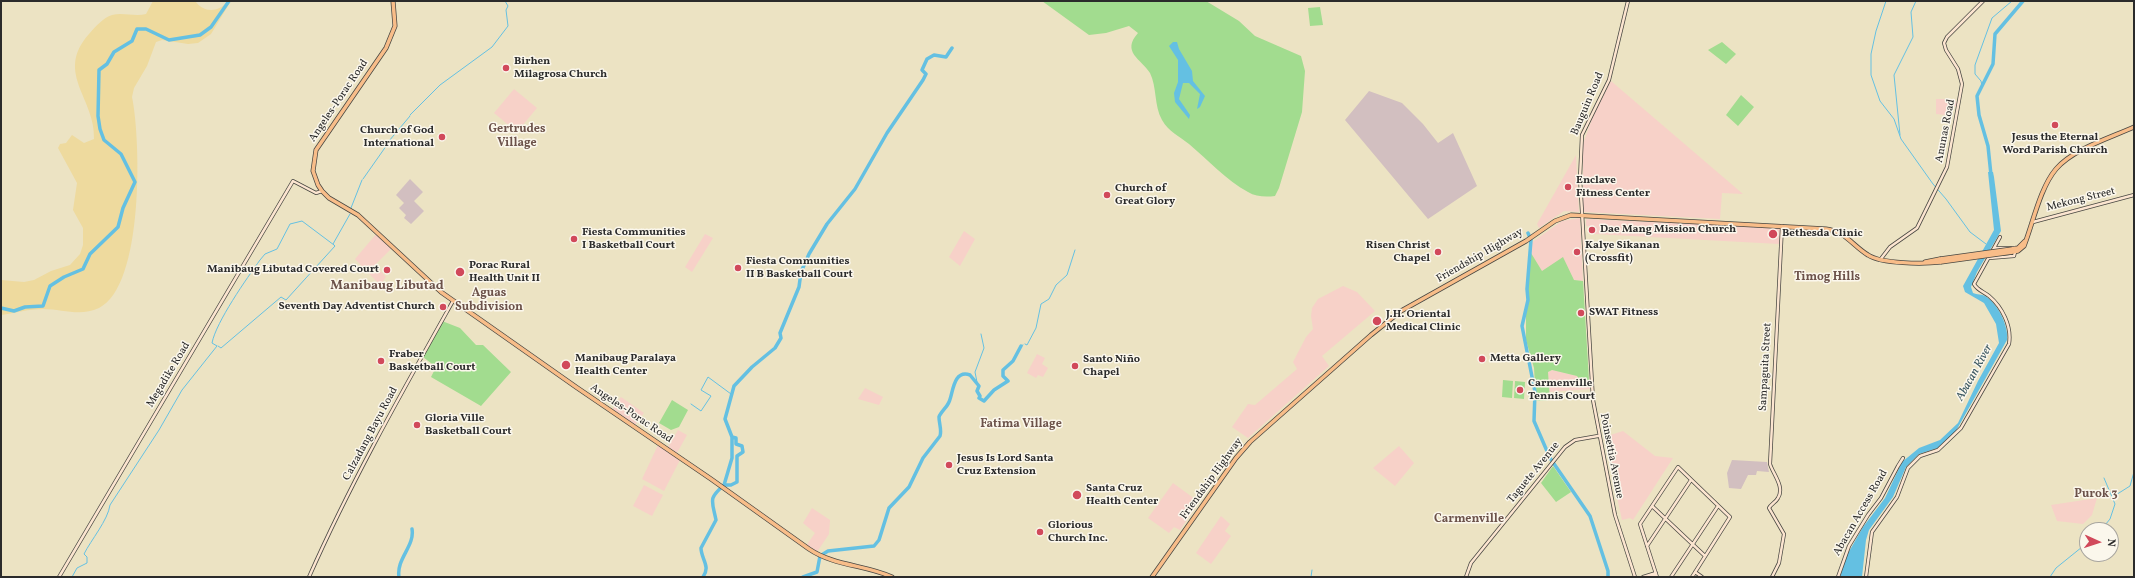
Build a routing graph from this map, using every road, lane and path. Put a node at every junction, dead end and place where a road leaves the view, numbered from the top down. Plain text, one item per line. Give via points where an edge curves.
1 (393, 1) edge
2 (1628, 1) edge
3 (1982, 1) edge
4 (2134, 127) edge
5 (322, 191) junction
6 (2134, 195) edge
7 (1582, 217) junction
8 (2032, 222) junction
9 (1782, 226) junction
10 (2000, 237) dead end
11 (1994, 248) junction
12 (2014, 250) junction
13 (1988, 258) junction
14 (1880, 260) junction
15 (453, 301) junction
16 (1598, 436) junction
17 (1904, 458) dead end
18 (1691, 480) junction
19 (1652, 506) junction
20 (1718, 506) junction
21 (1665, 518) junction
22 (1692, 544) junction
23 (1647, 546) junction
24 (1705, 556) junction
25 (1695, 572) junction
26 (1656, 575) edge
27 (59, 577) edge
28 (310, 577) edge
29 (892, 577) edge
30 (1152, 577) edge
31 (1466, 577) edge
32 (1635, 577) edge
33 (1644, 577) edge
34 (1651, 577) edge
35 (1671, 577) edge
36 (1692, 577) edge
37 (1702, 577) edge
38 (1772, 577) edge
39 (1838, 577) edge
40 (1866, 577) edge

1 - 5 main road, Angeles-Porac Road via 395,26 386,48 316,150 313,171
2 - 7 street, Bauguin Road via 1609,80 1581,139
3 - 14 street, Anunas Road via 1944,43 1962,82 1947,168 1917,228 1890,247
4 - 8 main road via 2064,161 2048,181
5 - 15 main road, Angeles-Porac Road via 358,215 422,276
5 - 27 street, Megadike Road via 316,193 293,181
6 - 8 street, Mekong Street
7 - 9 main road, Friendship Highway
7 - 16 street, Poinsettia Avenue via 1589,355
7 - 30 main road, Friendship Highway via 1571,215 1560,219 1530,239 1399,312 1261,431 1236,458
8 - 12 main road via 2023,248
9 - 14 main road, Friendship Highway via 1833,230 1846,236 1866,254
9 - 38 street, Sampaguita Street via 1770,464 1780,492 1778,499 1769,506 1769,509 1784,534 1779,563
10 - 11 street, Abacan Access Road
11 - 12 street via 2012,247
11 - 13 street, Abacan Access Road
12 - 13 street via 2014,256
12 - 14 main road, Friendship Highway, bridge via 1924,262
13 - 40 street, Abacan Access Road via 1974,284 2003,312 2009,332 2009,344 1961,428 1938,450 1920,456 1908,468 1896,500 1872,532
15 - 28 street, Calzadang Bayu Road via 376,439 330,530
15 - 29 main road, Angeles-Porac Road via 817,554
16 - 31 street, Taguete Avenue via 1573,441 1552,462 1471,563
16 - 32 street, Poinsettia Avenue via 1615,514
17 - 39 street, Abacan Access Road via 1849,546
18 - 19 street via 1678,467
18 - 20 street
18 - 21 street
19 - 21 street
19 - 23 street via 1640,524
20 - 22 street
20 - 24 street via 1730,517
21 - 22 street
21 - 23 street
22 - 24 street
22 - 35 street
23 - 26 street
24 - 25 street
25 - 36 street
25 - 37 street
26 - 33 street
26 - 34 street

